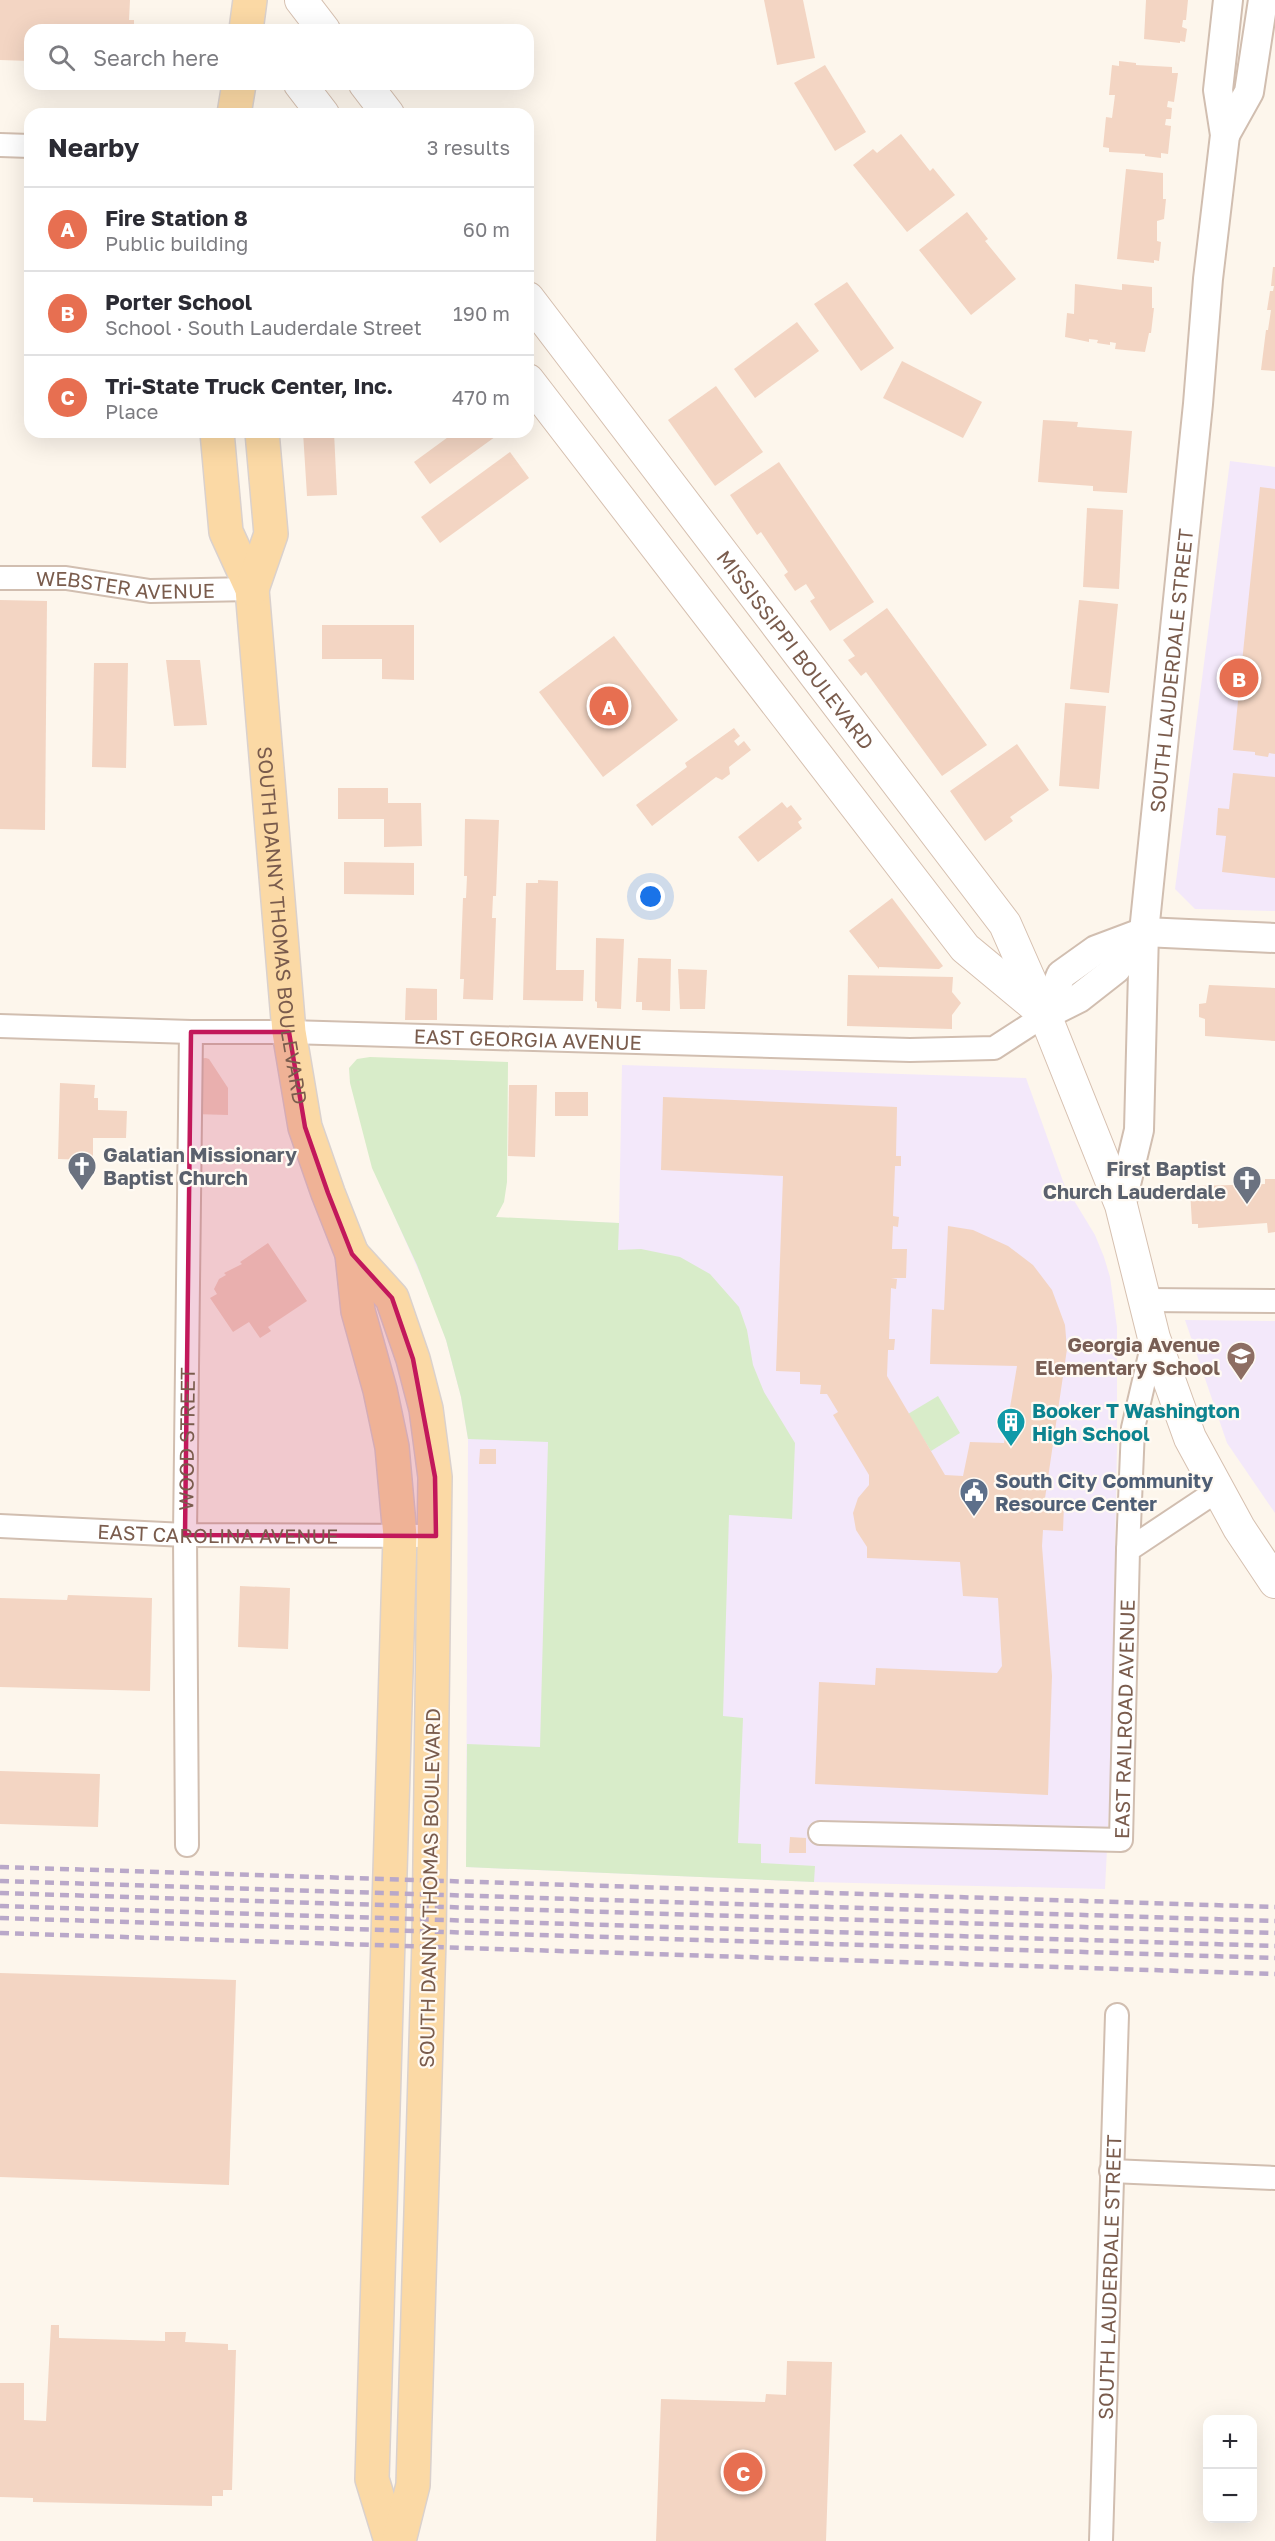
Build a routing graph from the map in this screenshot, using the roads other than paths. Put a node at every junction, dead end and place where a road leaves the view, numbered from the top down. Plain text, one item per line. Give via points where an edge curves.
1 (301, 0) edge
2 (1228, 0) edge
3 (1263, 0) edge
4 (319, 24) edge
5 (238, 90) edge
6 (305, 90) edge
7 (370, 90) edge
8 (235, 108) edge
9 (318, 108) edge
10 (383, 108) edge
11 (1225, 135) junction
12 (0, 145) edge
13 (24, 146) edge
14 (534, 306) edge
15 (534, 388) edge
16 (218, 438) edge
17 (263, 438) edge
18 (0, 578) edge
19 (745, 584) junction
20 (252, 589) junction
21 (706, 612) junction
22 (1144, 932) junction
23 (1275, 938) edge
24 (1045, 1015) junction
25 (0, 1026) edge
26 (191, 1032) junction
27 (289, 1032) junction
28 (1121, 1205) junction
29 (352, 1254) junction
30 (1144, 1300) junction
31 (1275, 1301) edge
32 (1154, 1338) junction
33 (1218, 1490) junction
34 (0, 1526) edge
35 (185, 1535) junction
36 (400, 1536) junction
37 (436, 1536) junction
38 (1128, 1550) junction
39 (1275, 1582) edge
40 (820, 1833) dead end
41 (187, 1845) dead end
42 (1118, 2015) dead end
43 (1111, 2171) junction
44 (1275, 2178) edge
45 (391, 2541) edge
46 (399, 2541) edge
47 (1101, 2541) edge

1 - 4 main road
2 - 11 street, SOUTH LAUDERDALE STREET via 1218,90
3 - 11 street, SOUTH LAUDERDALE STREET via 1249,92
5 - 8 main road
6 - 9 main road
7 - 10 main road
11 - 22 street, SOUTH LAUDERDALE STREET
12 - 13 street
14 - 19 main road, MISSISSIPPI BOULEVARD
15 - 21 main road, MISSISSIPPI BOULEVARD
16 - 20 main road, SOUTH DANNY THOMAS BOULEVARD via 226,532
17 - 20 main road, SOUTH DANNY THOMAS BOULEVARD via 271,534
18 - 20 street, WEBSTER AVENUE via 66,578 150,591
19 - 21 main road
19 - 24 main road, MISSISSIPPI BOULEVARD via 1005,924
20 - 27 main road, SOUTH DANNY THOMAS BOULEVARD
21 - 24 main road, MISSISSIPPI BOULEVARD via 965,948
22 - 23 street
22 - 24 street via 1096,950 1061,975
22 - 28 street, SOUTH LAUDERDALE STREET via 1139,1130
24 - 27 street, EAST GEORGIA AVENUE via 994,1048 910,1050
24 - 28 main road, MISSISSIPPI BOULEVARD
25 - 26 street, EAST GEORGIA AVENUE
26 - 27 street, EAST GEORGIA AVENUE
26 - 35 street, WOOD STREET
27 - 29 main road, SOUTH DANNY THOMAS BOULEVARD via 305,1127
28 - 30 main road, MISSISSIPPI BOULEVARD
29 - 36 main road, SOUTH DANNY THOMAS BOULEVARD via 358,1311 392,1447
29 - 37 main road, SOUTH DANNY THOMAS BOULEVARD via 392,1298 413,1359 426,1409 435,1477
30 - 31 street
30 - 32 main road, MISSISSIPPI BOULEVARD
32 - 33 main road, MISSISSIPPI BOULEVARD via 1191,1438
32 - 38 street, EAST RAILROAD AVENUE via 1133,1428
33 - 38 street
33 - 39 main road, MISSISSIPPI BOULEVARD
34 - 35 street, EAST CAROLINA AVENUE
35 - 36 street, EAST CAROLINA AVENUE
35 - 41 street, WOOD STREET
36 - 37 street, EAST CAROLINA AVENUE
36 - 45 main road, SOUTH DANNY THOMAS BOULEVARD via 372,2479
37 - 46 main road, SOUTH DANNY THOMAS BOULEVARD via 413,2485
38 - 40 street, EAST RAILROAD AVENUE via 1121,1840
42 - 43 street, SOUTH LAUDERDALE STREET
43 - 44 street
43 - 47 street, SOUTH LAUDERDALE STREET

